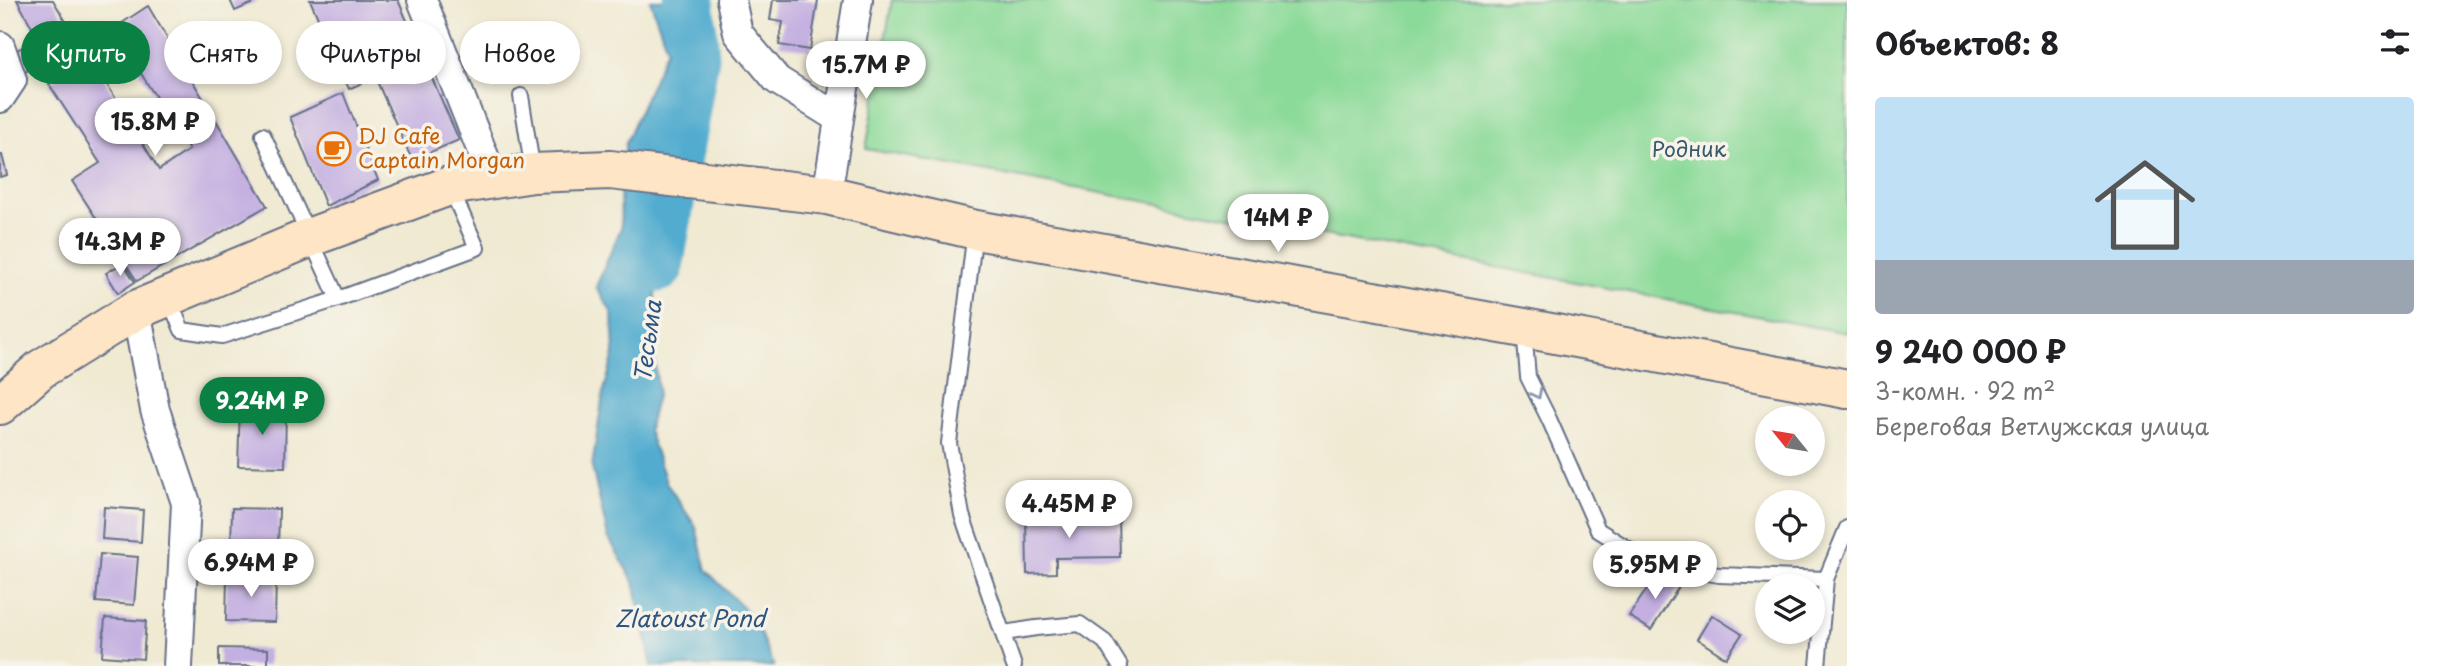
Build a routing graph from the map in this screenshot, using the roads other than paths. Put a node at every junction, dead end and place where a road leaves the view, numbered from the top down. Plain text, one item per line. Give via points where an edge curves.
1 (422, 0) edge
2 (731, 0) edge
3 (858, 0) edge
4 (0, 46) edge
5 (521, 96) dead end
6 (0, 98) edge
7 (838, 118) junction
8 (263, 135) dead end
9 (533, 173) junction
10 (493, 179) junction
11 (449, 186) junction
12 (827, 195) junction
13 (976, 230) junction
14 (311, 237) junction
15 (338, 299) junction
16 (152, 303) junction
17 (1524, 328) junction
18 (1847, 389) edge
19 (0, 405) edge
20 (1847, 528) edge
21 (1826, 579) junction
22 (1004, 634) junction
23 (178, 666) edge
24 (1014, 666) edge
25 (1120, 666) edge
26 (1818, 666) edge

1 - 10 street
2 - 7 street via 738,33 777,80
3 - 7 street
4 - 6 street via 12,80
5 - 9 lane
7 - 12 street
8 - 14 lane
9 - 10 main road
9 - 12 main road via 610,170
10 - 11 main road
11 - 14 main road
11 - 15 lane via 477,248
12 - 13 main road
13 - 17 main road
13 - 22 lane via 949,443 962,515
14 - 15 lane
14 - 16 main road
15 - 16 lane via 222,336 182,330
16 - 19 main road via 41,369
16 - 23 street via 155,410 186,503
17 - 18 main road
17 -> 21 lane via 1528,377 1598,530 1651,563 1719,575
20 - 21 lane
21 - 26 lane
22 - 24 lane
22 - 25 lane via 1080,624 1104,642

